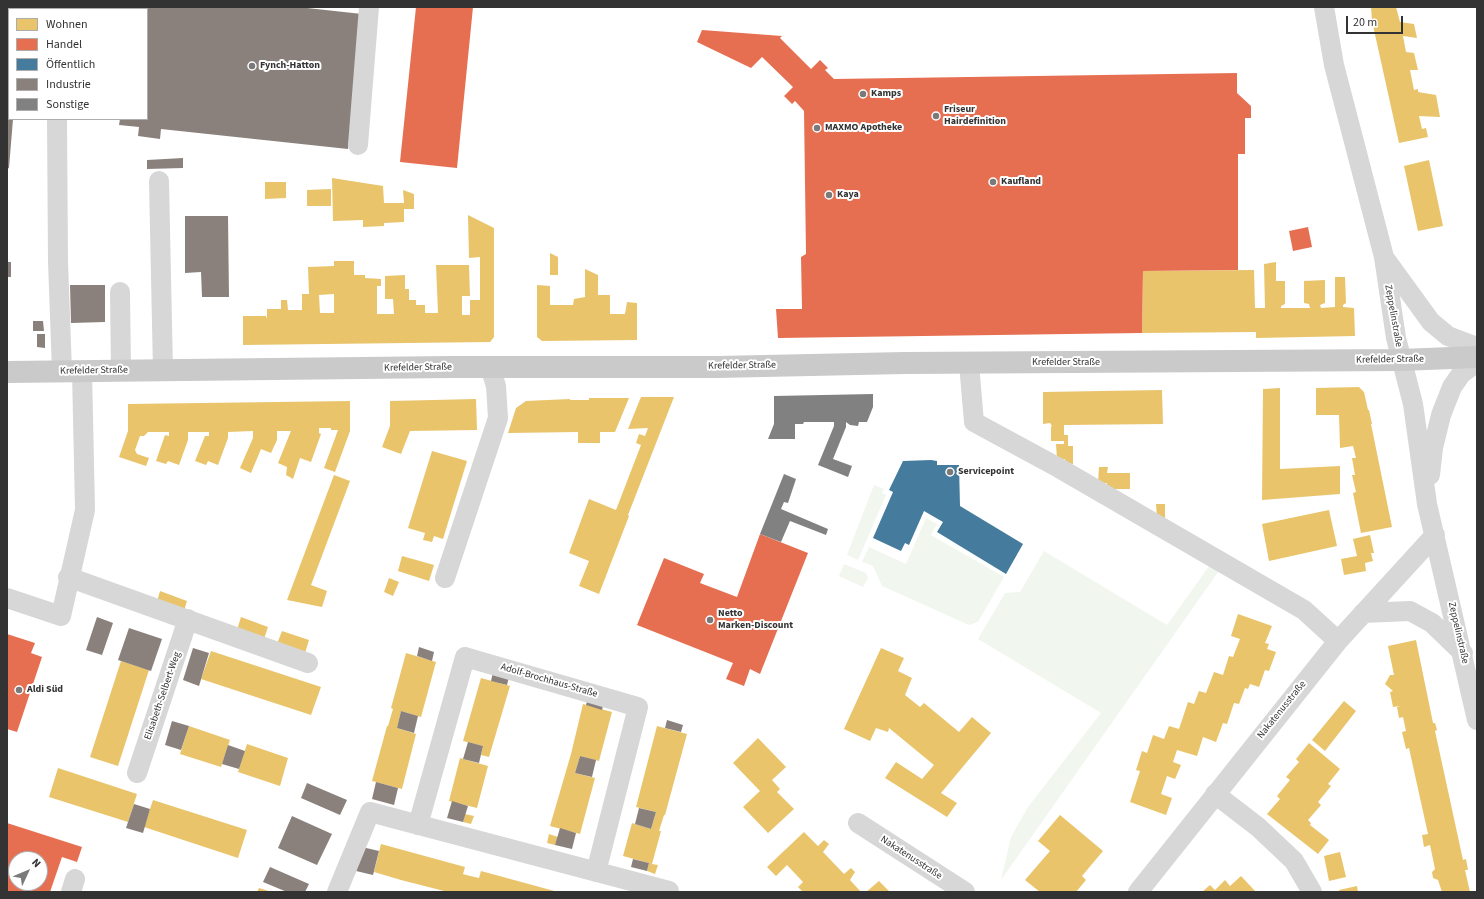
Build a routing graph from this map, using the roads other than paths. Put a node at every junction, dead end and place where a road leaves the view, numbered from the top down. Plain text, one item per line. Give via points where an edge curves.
1 (369, 7) edge
2 (1324, 7) edge
3 (57, 120) edge
4 (358, 146) dead end
5 (159, 181) dead end
6 (1384, 257) junction
7 (120, 292) dead end
8 (1477, 347) edge
9 (1477, 357) edge
10 (1401, 360) junction
11 (1477, 362) edge
12 (968, 364) junction
13 (490, 367) junction
14 (121, 371) junction
15 (163, 371) junction
16 (7, 372) edge
17 (72, 372) junction
18 (1427, 504) junction
19 (1435, 535) junction
20 (68, 577) junction
21 (445, 578) dead end
22 (7, 598) edge
23 (1363, 613) junction
24 (188, 619) junction
25 (1338, 641) junction
26 (1463, 653) junction
27 (308, 663) dead end
28 (1477, 720) edge
29 (137, 773) dead end
30 (1215, 794) junction
31 (858, 823) dead end
32 (418, 825) junction
33 (596, 872) junction
34 (669, 891) edge
35 (337, 892) edge
36 (965, 892) edge
37 (1138, 892) edge
38 (1312, 892) edge

1 - 4 street
2 - 6 street, Zeppelinstraße via 1334,66
3 - 17 street via 58,261
5 - 15 street
6 - 8 street via 1431,322 1448,336
6 - 10 street, Zeppelinstraße
7 - 14 street
9 - 10 main road, Krefelder Straße
10 - 12 main road, Krefelder Straße
10 - 18 street, Zeppelinstraße via 1413,404
11 - 18 street via 1461,374 1452,387 1441,415 1433,448
12 - 13 main road, Krefelder Straße
12 - 25 street via 974,422 1059,468 1304,610
13 - 15 main road, Krefelder Straße
13 - 21 street via 496,386 498,418
14 - 15 main road, Krefelder Straße
14 - 17 main road, Krefelder Straße
16 - 17 main road, Krefelder Straße
17 - 20 street via 85,510
18 - 19 street, Zeppelinstraße
19 - 23 street, Nakatenusstraße
19 - 26 street, Zeppelinstraße
20 - 22 street via 61,616
20 - 24 street
23 - 25 street, Nakatenusstraße
23 - 26 street via 1410,611 1432,623
24 - 27 street
24 - 29 street, Elisabeth-Selbert-Weg
25 - 30 street, Nakatenusstraße
26 - 28 street, Zeppelinstraße
30 - 37 street, Nakatenusstraße
30 - 38 street via 1258,827 1294,861
31 - 36 street, Nakatenusstraße
32 - 33 street
32 - 33 street, Adolf-Brochhaus-Straße via 464,657 638,707
32 - 35 street via 370,812
33 - 34 street

